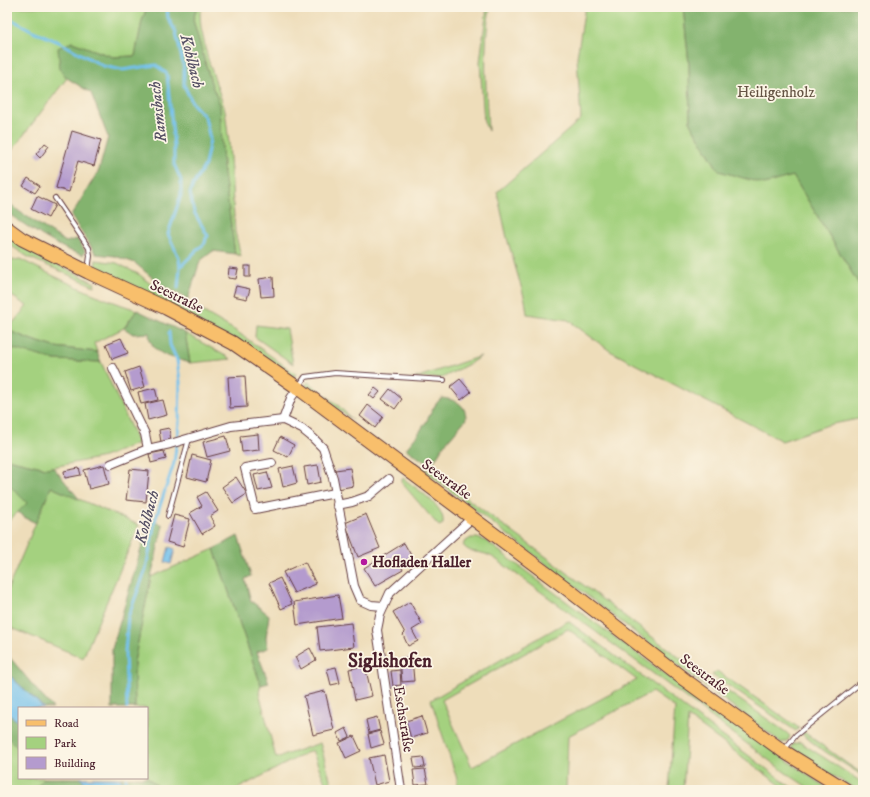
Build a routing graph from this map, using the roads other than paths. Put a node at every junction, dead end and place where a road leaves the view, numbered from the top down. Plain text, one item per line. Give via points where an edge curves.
1 (55, 198) dead end
2 (7, 228) edge
3 (88, 272) junction
4 (113, 368) dead end
5 (444, 380) dead end
6 (298, 388) junction
7 (283, 420) junction
8 (186, 439) junction
9 (148, 449) junction
10 (272, 463) dead end
11 (111, 464) dead end
12 (389, 479) dead end
13 (335, 493) junction
14 (337, 505) junction
15 (168, 516) dead end
16 (472, 518) junction
17 (384, 606) junction
18 (863, 681) edge
19 (783, 751) junction
20 (401, 790) edge
21 (846, 790) edge

1 - 3 lane via 89,248
2 - 3 main road, Seestraße
3 - 6 main road, Seestraße via 233,342
4 - 9 street via 145,434
5 - 6 lane via 335,373 305,377
6 - 7 street via 291,398
6 - 16 main road, Seestraße
7 - 8 street via 231,426
7 - 13 street via 302,429 323,448
8 - 9 street
8 - 15 lane
9 - 11 street
10 - 13 street via 245,468 255,509
12 - 14 street via 369,496
13 - 14 street
14 - 17 street via 354,586 360,600 371,605
16 - 17 street, Eschstraße via 390,593
16 - 19 main road, Seestraße
17 - 20 street, Eschstraße via 377,630
18 - 19 lane via 796,735
19 - 21 main road, Seestraße

